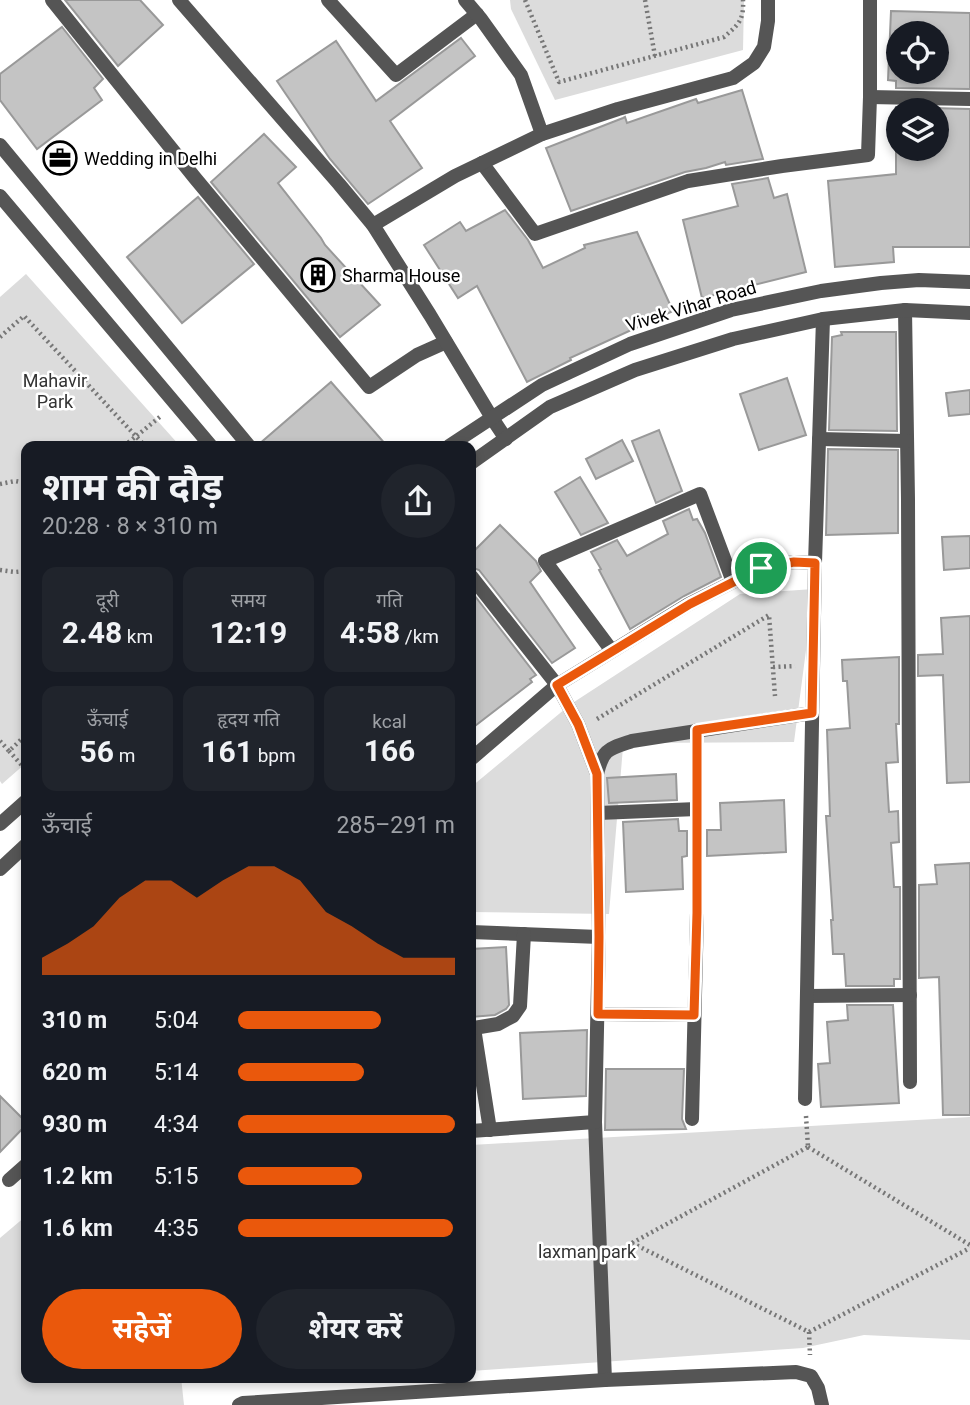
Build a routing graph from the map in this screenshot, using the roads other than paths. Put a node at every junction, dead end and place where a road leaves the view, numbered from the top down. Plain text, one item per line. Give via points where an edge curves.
1 (52, 0) edge
2 (179, 0) edge
3 (328, 0) edge
4 (465, 0) edge
5 (768, 0) edge
6 (870, 0) edge
7 (477, 14) junction
8 (870, 97) junction
9 (970, 99) edge
10 (542, 134) junction
11 (0, 145) edge
12 (482, 163) junction
13 (0, 195) edge
14 (373, 225) junction
15 (970, 282) edge
16 (905, 310) junction
17 (970, 313) edge
18 (822, 320) junction
19 (446, 342) junction
20 (492, 418) junction
21 (506, 439) junction
22 (819, 439) junction
23 (207, 441) edge
24 (245, 441) edge
25 (457, 441) edge
26 (907, 441) junction
27 (476, 460) edge
28 (815, 563) junction
29 (476, 582) edge
30 (733, 582) junction
31 (612, 651) junction
32 (557, 685) junction
33 (812, 713) junction
34 (697, 730) junction
35 (476, 755) edge
36 (597, 774) junction
37 (21, 805) edge
38 (697, 809) junction
39 (598, 813) junction
40 (0, 824) edge
41 (21, 852) edge
42 (0, 869) edge
43 (476, 932) edge
44 (523, 934) junction
45 (599, 937) junction
46 (910, 995) junction
47 (807, 996) junction
48 (598, 1014) junction
49 (694, 1015) junction
50 (476, 1028) edge
51 (476, 1046) edge
52 (910, 1082) dead end
53 (805, 1099) road end
54 (692, 1119) dead end
55 (595, 1122) junction
56 (490, 1130) junction
57 (476, 1131) edge
58 (21, 1169) edge
59 (9, 1180) dead end
60 (605, 1380) junction
61 (239, 1405) edge
62 (822, 1405) edge

1 - 19 street via 369,387
2 - 14 street
3 - 7 street via 396,75
4 - 7 street
5 - 10 street via 764,47 754,63 733,78
6 - 8 street
7 - 10 street via 521,75
8 - 9 street
8 - 12 street via 868,155 688,181 535,234
10 - 12 street
11 - 24 street
12 - 14 street
13 - 23 street
14 - 19 street
15 - 20 street, Vivek Vihar Road via 881,283 731,310 630,344 542,385
16 - 17 street
16 - 18 street
16 - 26 street
18 - 21 street via 733,339 635,370 550,407
18 - 22 street
19 - 20 street
20 - 21 street
20 - 25 street, Vivek Vihar Road
21 - 27 street
22 - 26 street
22 - 28 street
26 - 46 street
28 - 30 street via 761,568
28 - 33 street
29 - 32 street
30 - 31 street
30 - 31 street via 700,494 545,561
31 - 32 street
32 - 35 street
32 - 36 street
33 - 34 street
33 - 47 street
34 - 36 street via 611,748 601,758
34 - 38 street
36 - 39 street
37 - 40 street
38 - 39 street
38 - 49 street
39 - 45 street
41 - 42 street
43 - 44 street
44 - 45 street
44 - 50 street via 520,1006 498,1024
45 - 48 street
46 - 47 street
46 - 52 street
47 - 53 street
48 - 49 street
48 - 55 street
49 - 54 street
51 - 56 street
55 - 56 street
55 - 60 street
56 - 57 street
58 - 59 street
60 - 61 street
60 - 62 street via 796,1372 811,1376

